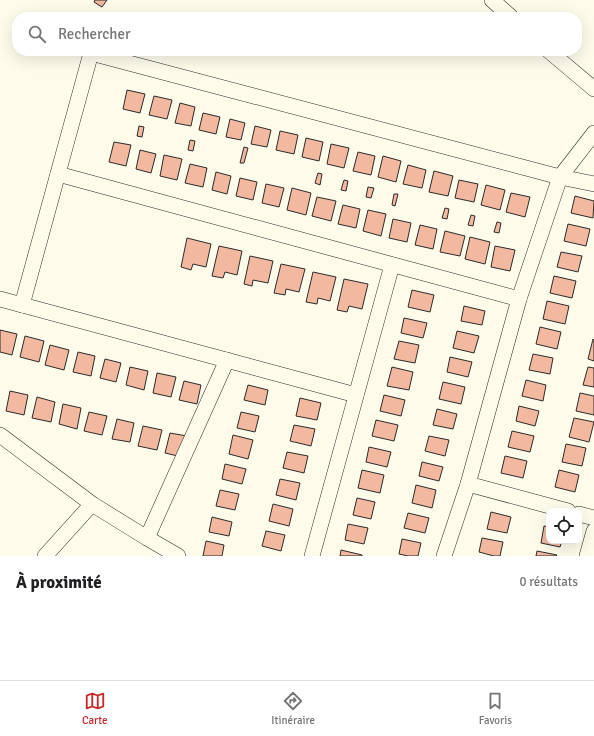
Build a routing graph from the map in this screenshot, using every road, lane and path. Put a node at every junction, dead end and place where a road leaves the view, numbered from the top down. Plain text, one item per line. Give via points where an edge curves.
1 (492, 0) edge
2 (505, 12) edge
3 (90, 56) edge
4 (102, 56) edge
5 (555, 56) edge
6 (594, 89) edge
7 (594, 133) edge
8 (58, 174) junction
9 (560, 177) junction
10 (594, 184) edge
11 (392, 265) junction
12 (0, 299) edge
13 (519, 299) junction
14 (22, 304) junction
15 (227, 360) junction
16 (356, 395) junction
17 (0, 435) edge
18 (468, 484) junction
19 (92, 504) junction
20 (557, 508) edge
21 (582, 515) edge
22 (594, 518) edge
23 (594, 532) edge
24 (147, 538) junction
25 (45, 556) edge
26 (178, 556) edge
27 (312, 556) edge
28 (444, 556) edge
29 (587, 556) edge

1 - 2 street
3 - 8 street
4 - 9 street
5 - 6 street
7 - 9 street
8 - 11 street
8 - 14 street
9 - 10 street
9 - 13 street
11 - 13 street
11 - 16 street
12 - 14 street
13 - 18 street
14 - 15 street
15 - 16 street
15 - 24 street
16 - 27 street
17 - 19 street
18 - 20 street
18 - 28 street
19 - 24 street
19 - 25 street
21 - 22 street
23 - 29 street
24 - 26 street

